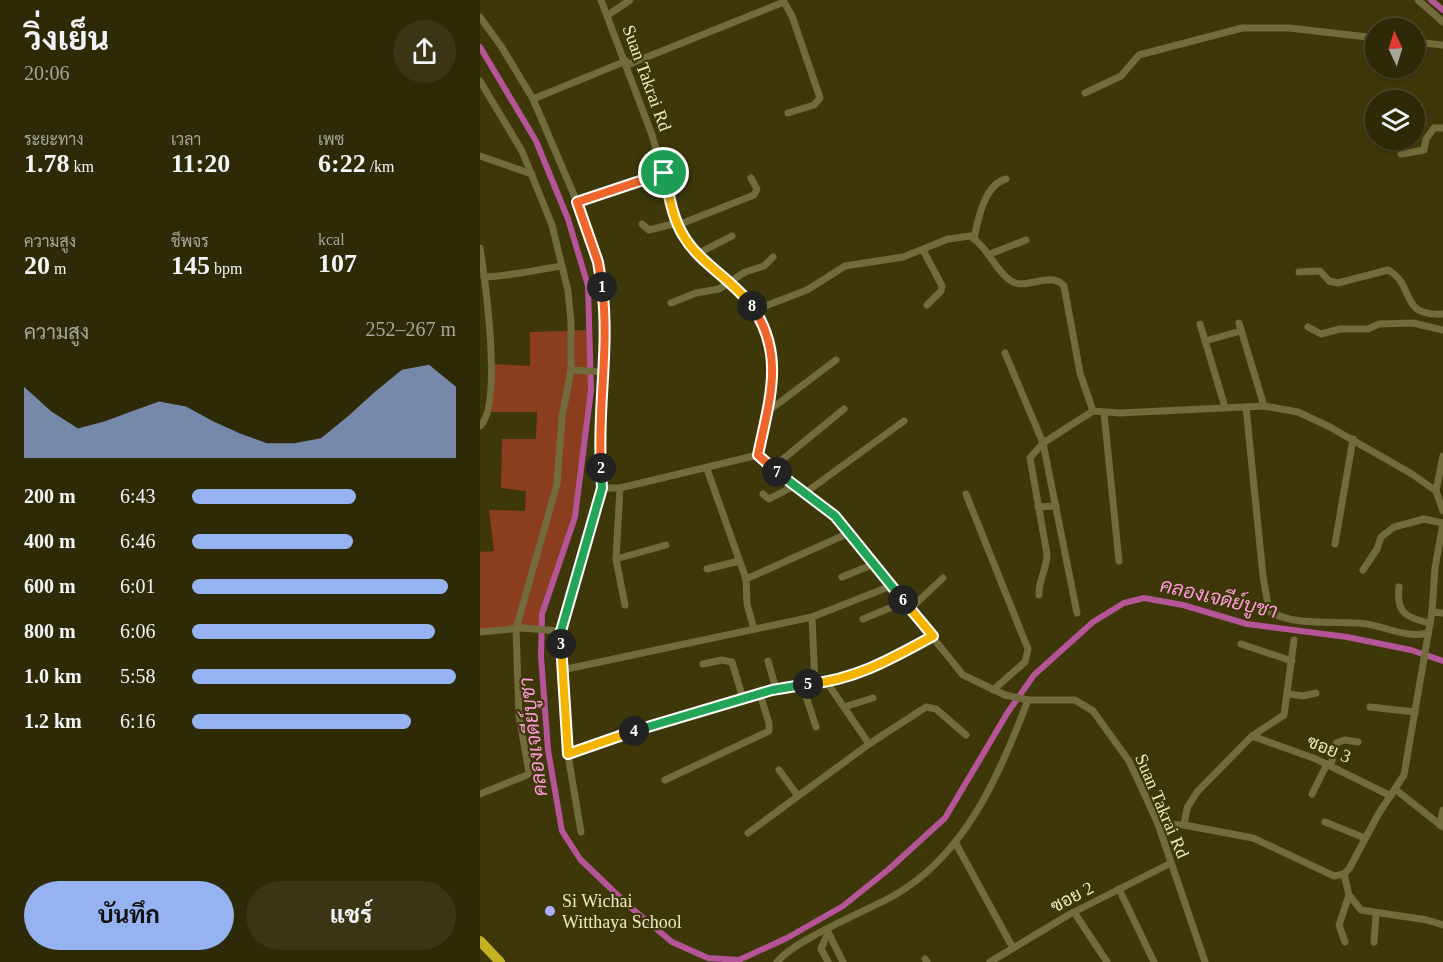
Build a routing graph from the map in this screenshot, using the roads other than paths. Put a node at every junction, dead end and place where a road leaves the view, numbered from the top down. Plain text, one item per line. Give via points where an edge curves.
1 (601, 0) edge
2 (630, 0) edge
3 (1418, 0) edge
4 (608, 15) junction
5 (480, 17) edge
6 (1443, 22) edge
7 (1365, 37) edge
8 (1425, 43) edge
9 (1443, 45) edge
10 (627, 63) junction
11 (480, 81) edge
12 (1085, 93) dead end
13 (533, 99) junction
14 (788, 113) dead end
15 (1443, 128) edge
16 (1401, 154) dead end
17 (480, 156) edge
18 (664, 173) junction
19 (532, 174) junction
20 (751, 178) dead end
21 (1006, 179) dead end
22 (577, 202) junction
23 (677, 224) junction
24 (642, 225) dead end
25 (732, 236) dead end
26 (974, 238) junction
27 (1026, 240) dead end
28 (480, 248) edge
29 (923, 250) junction
30 (699, 253) junction
31 (990, 254) junction
32 (773, 257) dead end
33 (562, 266) junction
34 (1299, 272) dead end
35 (484, 277) junction
36 (730, 281) junction
37 (671, 303) dead end
38 (927, 305) dead end
39 (755, 310) junction
40 (1443, 314) edge
41 (1239, 323) dead end
42 (1200, 324) dead end
43 (1308, 327) dead end
44 (1443, 330) edge
45 (1241, 331) junction
46 (1205, 341) junction
47 (1005, 353) dead end
48 (836, 360) dead end
49 (571, 370) junction
50 (600, 372) junction
51 (1246, 406) junction
52 (1263, 406) junction
53 (1225, 407) junction
54 (844, 409) dead end
55 (1093, 411) junction
56 (766, 412) junction
57 (1104, 413) junction
58 (904, 421) dead end
59 (480, 426) edge
60 (1353, 439) junction
61 (1043, 443) junction
62 (758, 455) junction
63 (1443, 456) edge
64 (772, 468) junction
65 (707, 469) junction
66 (794, 486) junction
67 (602, 488) junction
68 (620, 488) junction
69 (1436, 491) junction
70 (805, 493) junction
71 (763, 494) dead end
72 (966, 494) dead end
73 (1056, 506) junction
74 (1038, 507) junction
75 (1443, 511) edge
76 (1443, 523) edge
77 (849, 533) junction
78 (666, 544) dead end
79 (1335, 544) dead end
80 (616, 559) junction
81 (740, 561) junction
82 (1119, 561) dead end
83 (874, 564) junction
84 (707, 569) dead end
85 (1363, 570) dead end
86 (842, 577) dead end
87 (944, 578) dead end
88 (746, 579) junction
89 (891, 586) junction
90 (1398, 587) dead end
91 (1039, 596) dead end
92 (904, 602) junction
93 (625, 604) dead end
94 (910, 609) junction
95 (1432, 612) junction
96 (1077, 613) dead end
97 (1443, 613) edge
98 (812, 617) junction
99 (863, 619) dead end
100 (1430, 623) junction
101 (519, 628) junction
102 (754, 629) junction
103 (557, 631) junction
104 (480, 632) edge
105 (1428, 633) junction
106 (933, 636) junction
107 (1294, 640) dead end
108 (1241, 644) dead end
109 (768, 661) dead end
110 (1292, 661) junction
111 (703, 664) dead end
112 (562, 670) junction
113 (826, 681) junction
114 (815, 683) junction
115 (802, 684) junction
116 (776, 689) junction
117 (993, 690) junction
118 (1316, 693) dead end
119 (760, 694) junction
120 (1289, 694) junction
121 (873, 698) dead end
122 (743, 699) junction
123 (1024, 699) junction
124 (844, 707) junction
125 (1370, 707) dead end
126 (1415, 712) junction
127 (816, 727) dead end
128 (966, 735) dead end
129 (1252, 736) junction
130 (1358, 742) dead end
131 (869, 744) junction
132 (568, 754) junction
133 (1329, 764) junction
134 (779, 770) dead end
135 (665, 780) dead end
136 (1393, 793) junction
137 (480, 794) edge
138 (1312, 794) dead end
139 (798, 796) junction
140 (1443, 810) edge
141 (1324, 822) dead end
142 (1158, 824) junction
143 (1184, 825) junction
144 (1441, 826) edge
145 (580, 832) dead end
146 (748, 833) dead end
147 (1365, 838) junction
148 (955, 842) junction
149 (1171, 863) junction
150 (1344, 874) junction
151 (1119, 889) junction
152 (1349, 895) junction
153 (1074, 912) junction
154 (1376, 914) junction
155 (1443, 925) edge
156 (827, 931) junction
157 (480, 941) edge
158 (807, 941) junction
159 (1345, 942) dead end
160 (1374, 942) dead end
161 (1013, 948) junction
162 (821, 949) junction
163 (500, 962) edge
164 (777, 962) edge
165 (828, 962) edge
166 (843, 962) edge
167 (990, 962) edge
168 (1107, 962) edge
169 (1154, 962) edge
170 (1205, 962) edge

1 - 4 street, Suan Takrai Rd
2 - 4 street
3 - 6 street
4 - 10 street, Suan Takrai Rd
5 - 13 street
7 - 12 street via 1289,28 1242,28 1139,55 1121,75
8 - 9 street
10 - 13 street
10 - 14 street via 784,2 820,98 814,105
10 - 18 street, Suan Takrai Rd
11 - 19 street
13 - 22 street
15 - 16 street via 1434,128 1429,133 1420,153
17 - 19 street
18 - 22 street
18 - 23 street, Suan Takrai Rd
19 - 33 street via 552,225
20 - 23 street via 757,189 754,195
21 - 26 street via 997,184 984,204
22 - 50 street via 598,262 604,309
23 - 24 street via 649,230
23 - 30 street, Suan Takrai Rd
25 - 30 street
26 - 29 street via 961,236
26 - 31 street
27 - 31 street
28 - 35 street
29 - 38 street via 942,286
29 - 39 street via 845,266 807,290
30 - 36 street, Suan Takrai Rd
31 - 55 street via 1011,281 1019,284 1053,280 1064,285 1080,373
32 - 36 street via 764,266
33 - 35 street
33 - 49 street via 571,322
34 - 40 street via 1320,271 1329,281 1338,283 1388,270 1399,279 1417,311
35 - 59 street via 492,364 487,414
36 - 37 street via 719,289
36 - 39 street, Suan Takrai Rd
39 - 56 street, Suan Takrai Rd via 768,335 774,359
41 - 45 street
42 - 46 street
43 - 44 street via 1322,334 1340,329 1368,329 1379,324 1413,323
45 - 46 street
45 - 52 street
46 - 53 street
47 - 61 street
48 - 56 street
49 - 50 street
49 - 101 street via 562,417 557,484
50 - 67 street
51 - 52 street
51 - 53 street
51 - 105 street via 1269,611 1338,623 1360,622 1410,634
52 - 60 street via 1298,412
53 - 57 street
54 - 64 street
55 - 57 street
55 - 61 street
56 - 62 street, Suan Takrai Rd
57 - 82 street
58 - 70 street
60 - 69 street
60 - 79 street
61 - 73 street
61 - 74 street via 1030,458
62 - 64 street, Suan Takrai Rd
62 - 65 street
63 - 69 street
64 - 66 street, Suan Takrai Rd
65 - 68 street
65 - 81 street
66 - 70 street, Suan Takrai Rd
66 - 71 street via 769,499
67 - 68 street
67 - 103 street
68 - 80 street
69 - 75 street
70 - 77 street, Suan Takrai Rd via 835,516
72 - 117 street via 1028,649 1025,662
73 - 74 street
73 - 96 street
74 - 91 street via 1047,566
76 - 85 street via 1424,519 1394,527 1381,537
76 - 95 street
77 - 83 street, Suan Takrai Rd
77 - 88 street
78 - 80 street
80 - 93 street
81 - 84 street
81 - 88 street
83 - 86 street
83 - 89 street, Suan Takrai Rd
87 - 94 street
88 - 102 street
89 - 92 street, Suan Takrai Rd
89 - 98 street
90 - 100 street via 1401,610 1415,620
92 - 94 street, Suan Takrai Rd
92 - 99 street
94 - 106 street, Suan Takrai Rd
95 - 97 street
95 - 100 street
98 - 102 street
98 - 114 street
100 - 105 street
101 - 103 street
101 - 104 street
101 - 137 street via 519,716 529,772
102 - 112 street
103 - 112 street
105 - 126 street
106 - 113 street via 870,670
106 - 117 street, Suan Takrai Rd via 963,675
107 - 110 street
108 - 110 street
109 - 116 street
110 - 120 street
111 - 122 street via 732,662
112 - 132 street
113 - 114 street
113 - 124 street
114 - 115 street
115 - 116 street
115 - 127 street
116 - 119 street
117 - 123 street, Suan Takrai Rd
118 - 120 street
119 - 122 street
119 - 135 street via 769,731
120 - 129 street via 1284,715
121 - 124 street
122 - 132 street
123 - 142 street, Suan Takrai Rd via 1075,700 1093,711 1129,761
123 - 148 street via 990,787
124 - 131 street
125 - 126 street
126 - 136 street via 1404,775
128 - 131 street via 936,709 926,707
129 - 133 street, ซอย 3
129 - 143 street via 1190,801
130 - 133 street via 1336,743
131 - 139 street
132 - 145 street
133 - 136 street, ซอย 3
133 - 138 street
134 - 139 street
136 - 144 street, ซอย 3
136 - 147 street
139 - 146 street
140 - 144 street
141 - 147 street
142 - 143 street
142 - 149 street, Suan Takrai Rd
143 - 150 street via 1253,838 1334,876
147 - 150 street
148 - 156 street via 912,885
148 - 161 street
149 - 151 street, ซอย 2
149 - 170 street, Suan Takrai Rd
150 - 152 street
151 - 153 street, ซอย 2
151 - 169 street
152 - 154 street via 1361,910
152 - 159 street via 1339,925
153 - 161 street, ซอย 2
153 - 168 street
154 - 155 street
154 - 160 street
156 - 158 street
156 - 162 street
156 - 166 street
157 - 163 highway
158 - 162 street
158 - 164 street
161 - 167 street, ซอย 2
162 - 165 street

